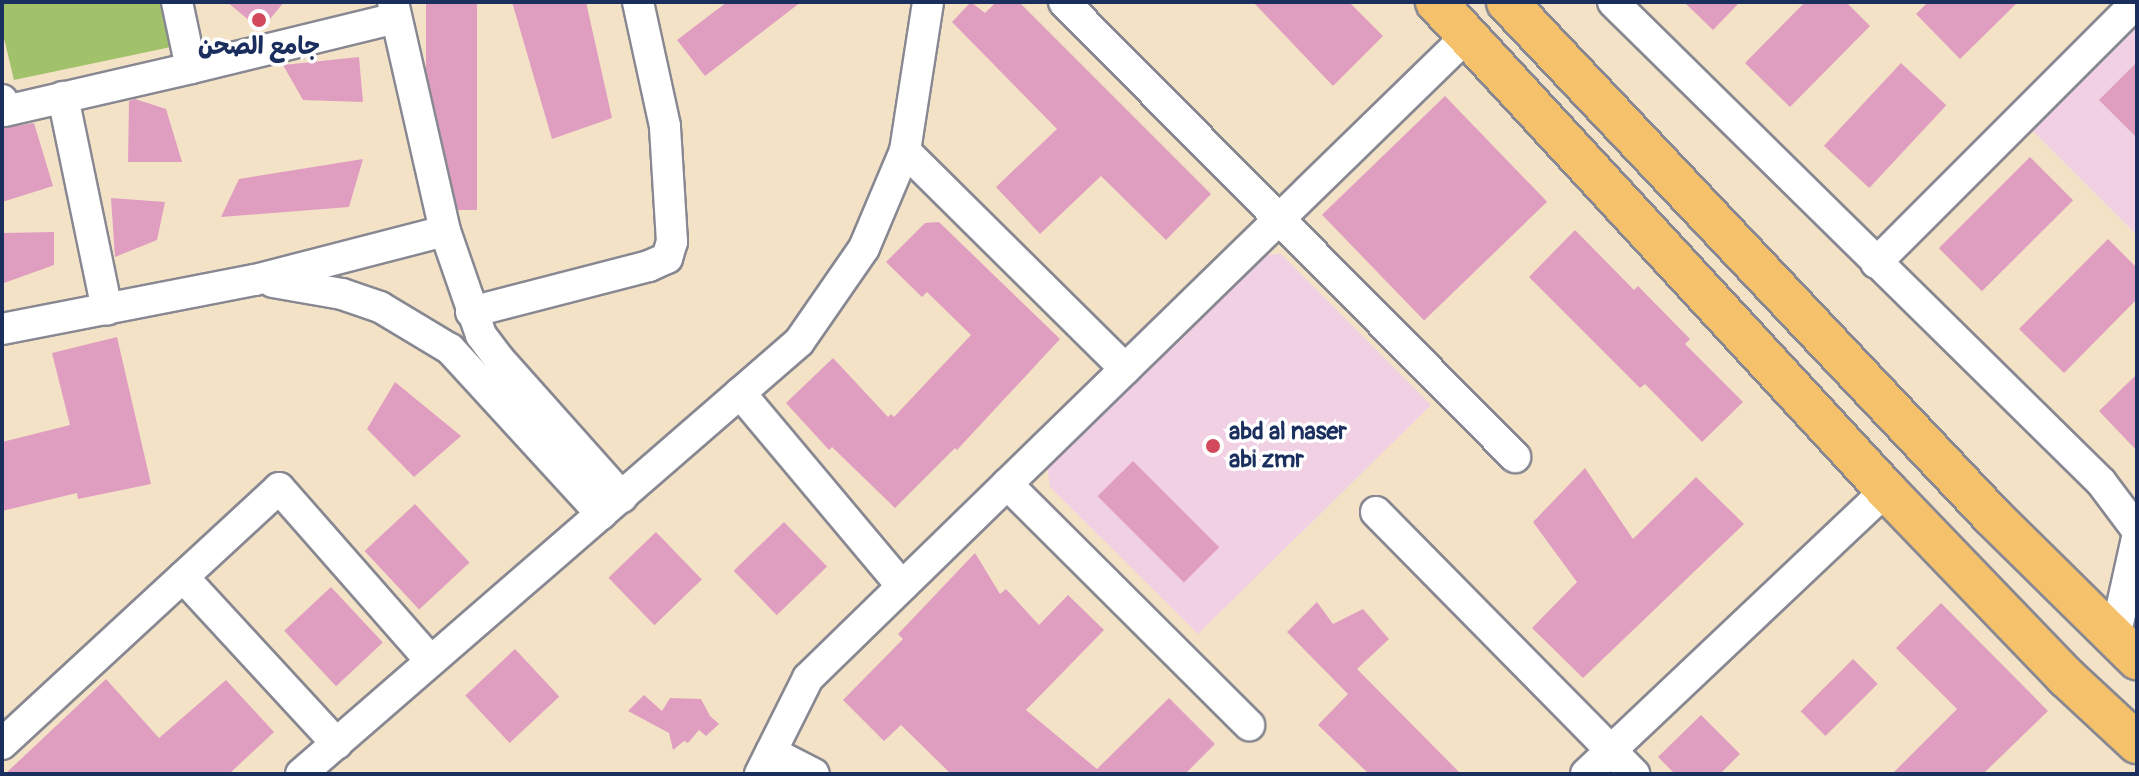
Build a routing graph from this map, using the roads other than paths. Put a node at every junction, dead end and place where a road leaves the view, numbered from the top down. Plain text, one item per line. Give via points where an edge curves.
1 (177, 2) edge
2 (638, 2) edge
3 (928, 2) edge
4 (1064, 2) edge
5 (1436, 2) edge
6 (1507, 2) edge
7 (1613, 2) edge
8 (2137, 2) edge
9 (395, 10) edge
10 (1469, 34) junction
11 (191, 68) junction
12 (63, 97) junction
13 (3, 108) edge
14 (905, 151) junction
15 (1277, 220) junction
16 (445, 231) junction
17 (1876, 263) junction
18 (255, 280) junction
19 (107, 309) junction
20 (471, 312) junction
21 (2, 329) edge
22 (1125, 369) junction
23 (740, 393) junction
24 (1515, 457) dead end
25 (1007, 484) junction
26 (1886, 490) junction
27 (612, 506) junction
28 (1376, 512) dead end
29 (2137, 530) edge
30 (2137, 538) edge
31 (183, 577) junction
32 (902, 586) junction
33 (2126, 648) edge
34 (431, 661) junction
35 (1249, 725) dead end
36 (2137, 743) edge
37 (2, 744) edge
38 (337, 744) junction
39 (1611, 750) junction
40 (765, 763) edge
41 (301, 774) edge
42 (814, 774) edge
43 (1586, 774) edge
44 (1634, 774) edge

1 - 11 street
2 - 20 street via 665,126 672,242 667,258
3 - 14 street
4 - 15 street
5 - 10 main road
6 - 33 main road via 1992,516
7 - 17 street
8 - 17 street
9 - 11 street
9 - 16 street
10 - 15 street
10 - 26 main road
11 - 12 street
12 - 13 street
12 - 19 street
14 - 22 street
14 - 23 street via 864,248 799,342
15 - 22 street
15 - 24 street
16 - 18 street
16 - 20 street
17 - 29 street via 2101,482
18 - 19 street
18 - 27 street via 342,294 417,326 450,349
19 - 21 street
20 - 27 street via 481,335
22 - 25 street
23 - 27 street
23 - 32 street
25 - 32 street
25 - 35 street
26 - 36 main road
26 - 39 street
27 - 34 street
28 - 39 street
30 - 33 street
31 - 34 street via 279,488
31 - 37 street
31 - 38 street
32 - 40 street via 808,678
34 - 38 street
38 - 41 street
39 - 43 street
39 - 44 street
40 - 42 street

